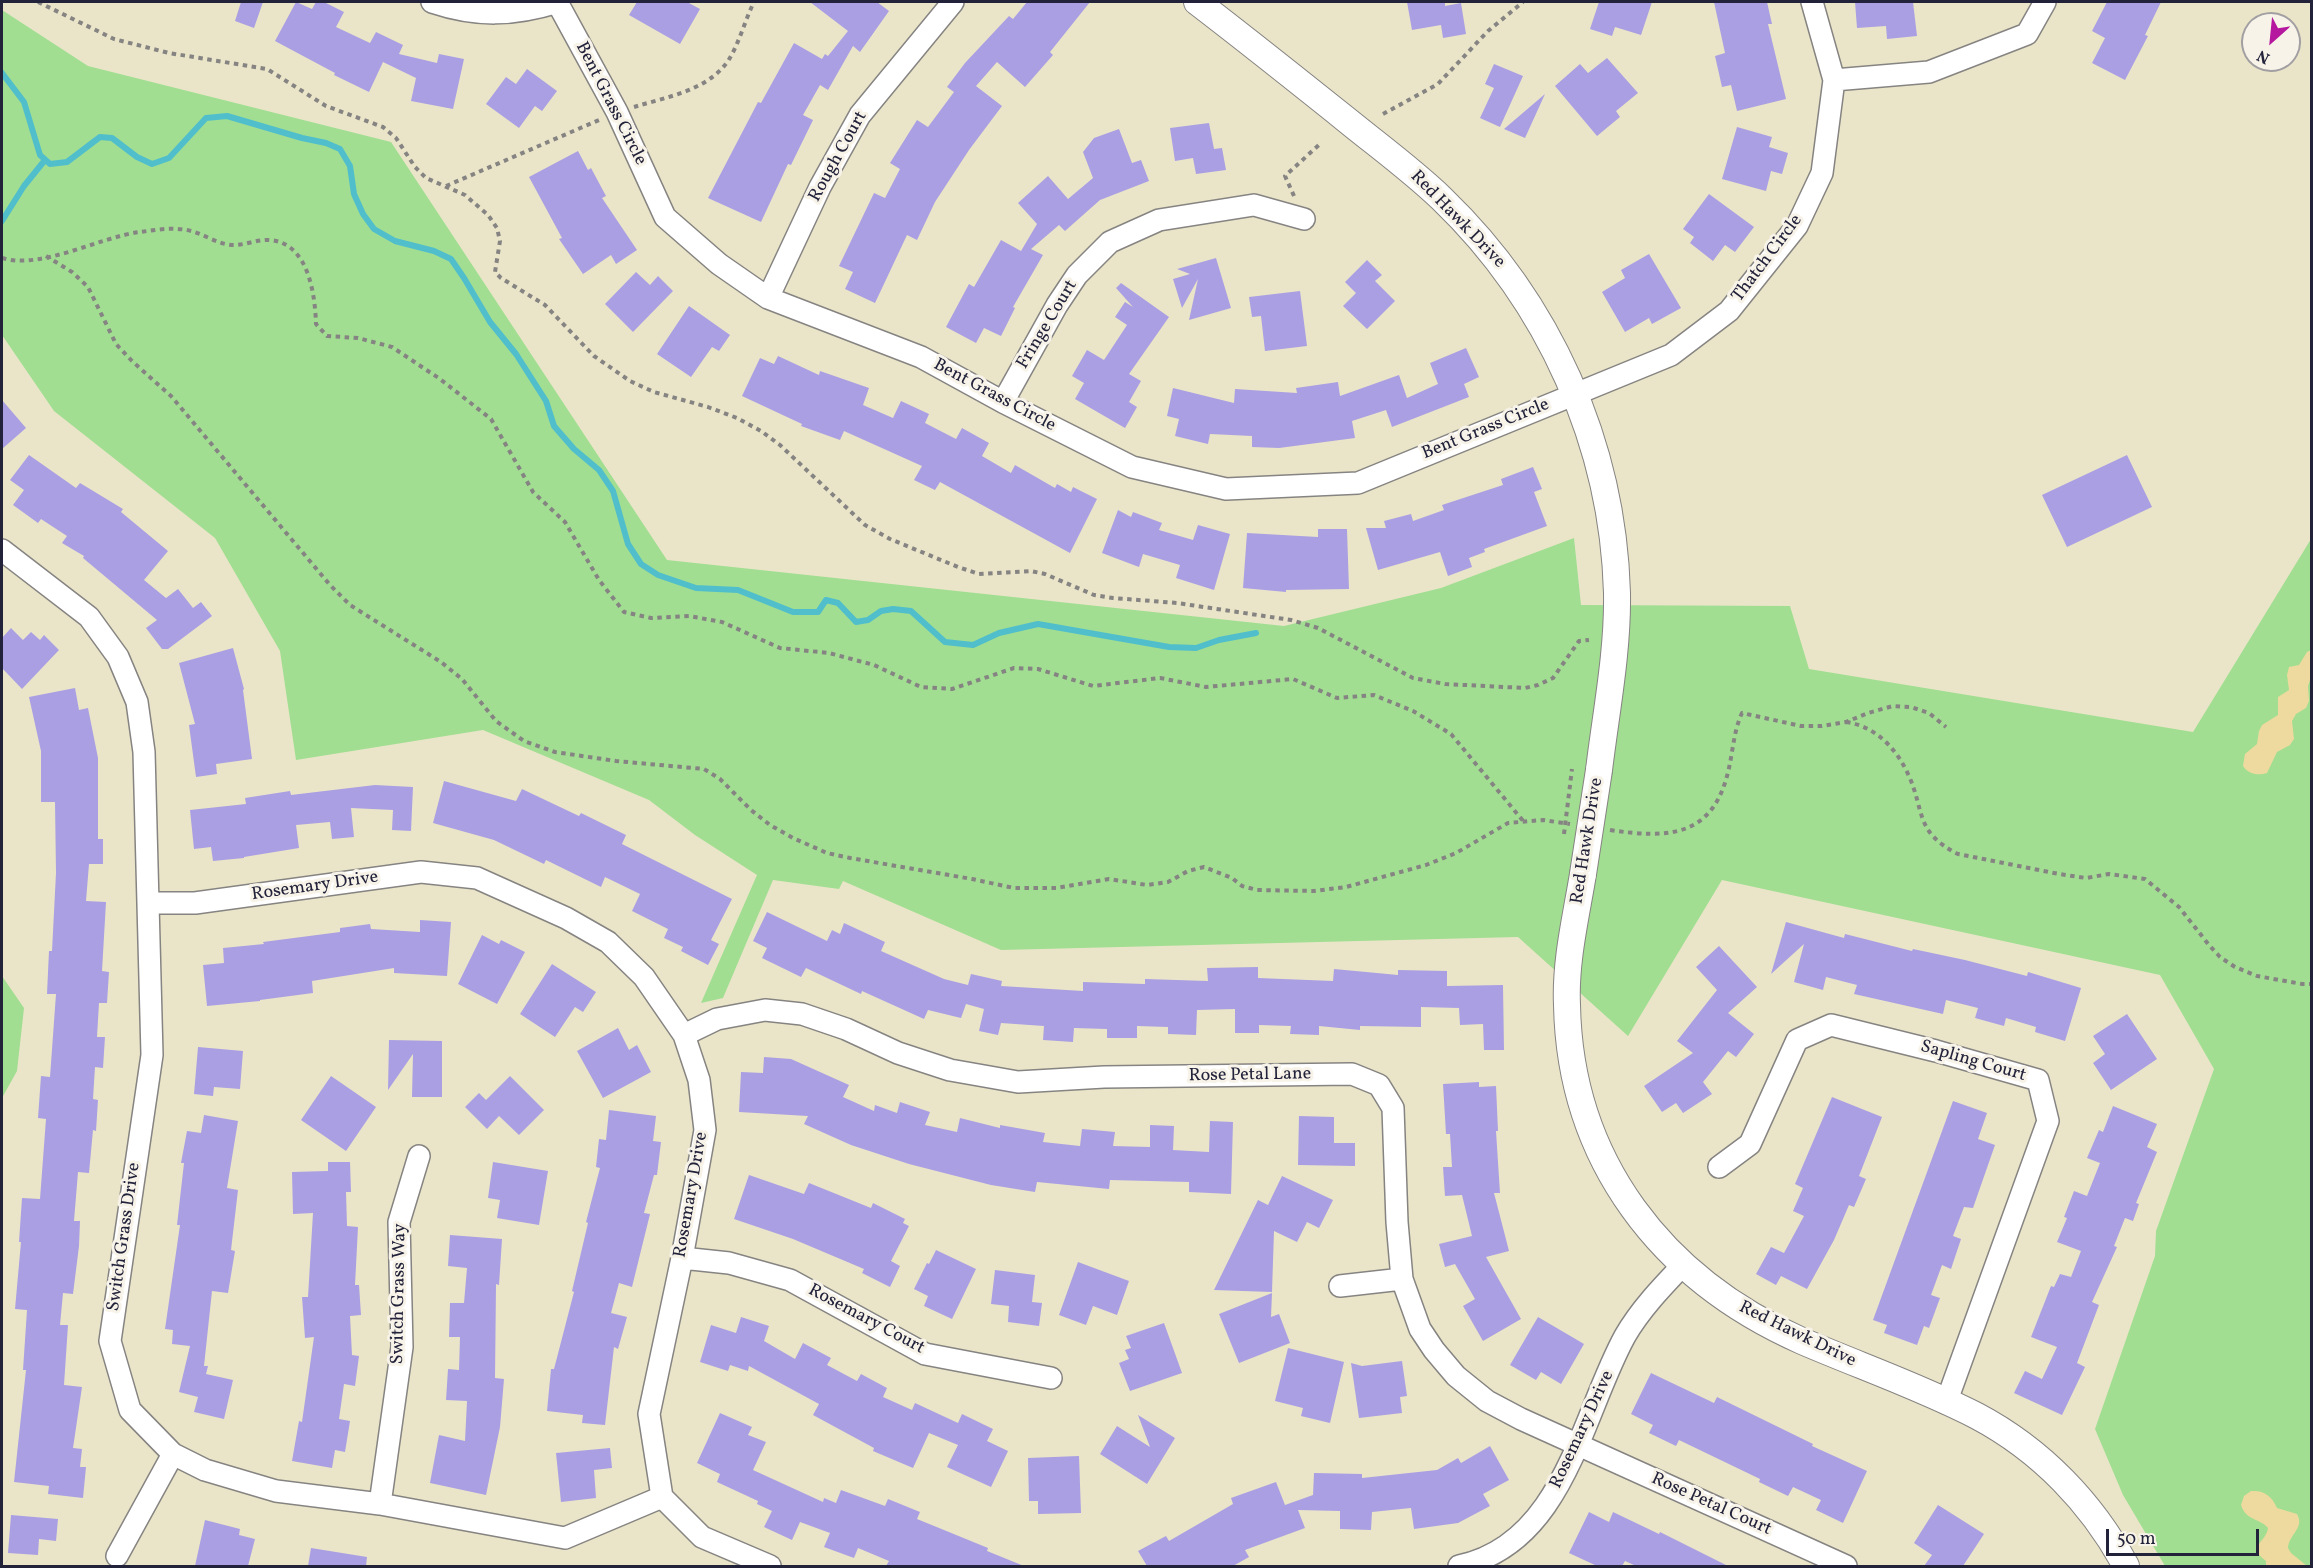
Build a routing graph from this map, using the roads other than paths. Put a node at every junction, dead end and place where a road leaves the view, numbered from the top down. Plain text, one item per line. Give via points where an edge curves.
1 (432, 2) edge
2 (557, 2) edge
3 (953, 2) edge
4 (1197, 2) edge
5 (1812, 2) edge
6 (2045, 2) edge
7 (1834, 80) junction
8 (1304, 219) road end
9 (768, 298) junction
10 (1576, 394) junction
11 (1003, 402) junction
12 (3, 554) edge
13 (148, 903) junction
14 (684, 1035) junction
15 (419, 1156) dead end
16 (1719, 1167) dead end
17 (682, 1258) junction
18 (1682, 1266) junction
19 (1402, 1279) junction
20 (1340, 1286) dead end
21 (1051, 1378) dead end
22 (1946, 1403) junction
23 (1577, 1445) junction
24 (173, 1454) junction
25 (662, 1497) junction
26 (380, 1504) junction
27 (117, 1556) dead end
28 (770, 1566) edge
29 (1459, 1566) edge
30 (1846, 1566) edge
31 (2126, 1566) edge

1 - 2 street via 459,10 507,14
2 - 9 street, Bent Grass Circle via 617,112 665,217 719,264
3 - 9 street, Rough Court via 860,115 820,186
4 - 10 street, Red Hawk Drive via 1442,198 1505,269 1533,309
5 - 7 street, Thatch Circle
6 - 7 street via 2027,34 1929,72
7 - 10 street, Thatch Circle via 1822,173 1797,226 1729,311 1671,355
8 - 11 street, Fringe Court via 1254,205 1159,220 1110,242 1077,275
9 - 11 street, Bent Grass Circle via 921,357
10 - 11 street, Bent Grass Circle via 1358,483 1226,489 1132,467
10 - 18 street, Red Hawk Drive, bridge via 1600,473 1614,540 1617,594 1599,770 1568,969 1566,1003 1571,1052 1579,1094 1600,1150 1625,1198
12 - 13 street, Switch Grass Drive via 89,617 118,657 137,702 144,752
13 - 14 street, Rosemary Drive via 195,903 421,872 477,878 566,918 608,942 644,977
13 - 24 street, Switch Grass Drive via 152,1055 110,1341 130,1410
14 - 17 street, Rosemary Drive via 699,1080 705,1130
14 - 19 street, Rose Petal Lane via 717,1018 765,1010 802,1014 950,1070 1018,1082 1352,1074 1379,1085 1394,1108
15 - 26 street, Switch Grass Way via 399,1222 402,1347
16 - 22 street, Sapling Court via 1750,1144 1797,1040 1831,1025 2038,1080 2048,1121
17 - 21 street, Rosemary Court via 729,1263 790,1280 925,1354
17 - 25 street, Rosemary Drive via 649,1414
18 - 22 street, Red Hawk Drive via 1736,1306 1772,1326
18 - 23 street, Rosemary Drive via 1625,1337
19 - 20 street
19 - 23 street, Rose Petal Lane via 1420,1329 1456,1376 1487,1401
22 - 31 street, Red Hawk Drive via 1977,1416 2052,1469 2108,1535
23 - 29 street, Rosemary Drive via 1556,1489 1525,1531 1500,1550
23 - 30 street, Rose Petal Court
24 - 26 street, Switch Grass Drive via 205,1470 276,1491
24 - 27 street
25 - 26 street, Switch Grass Drive via 565,1538
25 - 28 street via 702,1537

